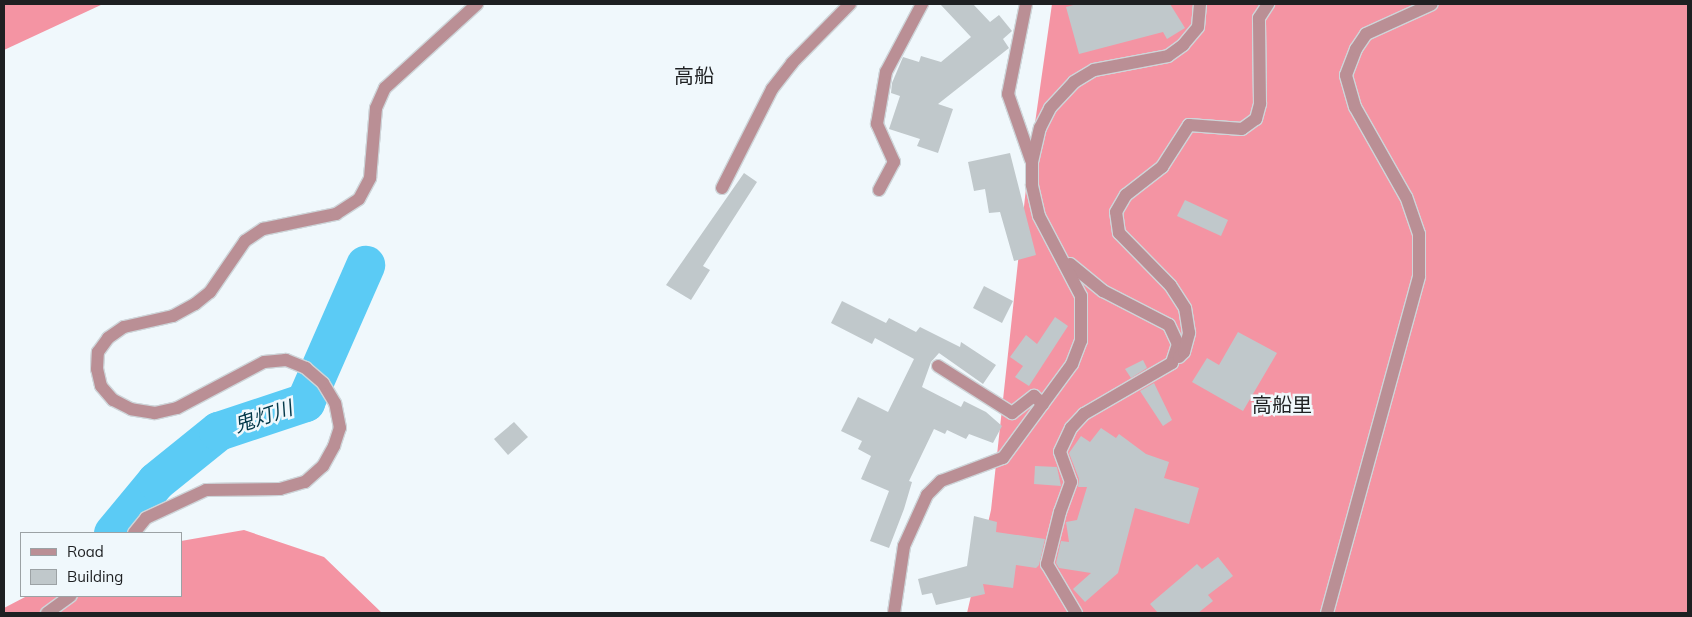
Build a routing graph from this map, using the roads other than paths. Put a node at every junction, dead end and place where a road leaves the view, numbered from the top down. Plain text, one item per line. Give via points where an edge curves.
1 (477, 4) edge
2 (850, 4) edge
3 (922, 4) edge
4 (1026, 4) edge
5 (1200, 4) edge
6 (1268, 4) edge
7 (1432, 4) edge
8 (1032, 162) junction
9 (722, 188) dead end
10 (879, 190) dead end
11 (1064, 259) junction
12 (1172, 363) junction
13 (938, 366) dead end
14 (1043, 404) junction
15 (135, 532) edge
16 (69, 597) edge
17 (47, 613) edge
18 (894, 613) edge
19 (1076, 613) edge
20 (1327, 613) edge

1 - 15 street via 385,88 376,108 370,178 359,198 336,214 264,229 245,241 210,292 195,304 174,316 124,327 108,338 98,352 101,386 113,400 131,409 155,413 177,408 264,362 286,360 306,368 323,383 335,403 340,428 334,446 323,466 305,482 280,489 206,490 146,518
2 - 9 street via 792,63 772,89
3 - 10 street via 886,72 877,124 894,162
4 - 8 street via 1008,94
5 - 8 street via 1198,27 1168,56 1094,70 1074,82 1050,108 1038,133
6 - 12 street via 1259,18 1260,104 1256,119 1242,129 1189,125 1162,167 1126,195 1116,212 1119,233 1170,285 1185,308 1189,333 1184,352
7 - 20 street via 1366,34 1346,75 1355,107 1410,206 1420,234 1419,276
8 - 11 street via 1032,186 1039,216
11 - 12 street via 1104,290 1170,325 1178,344
11 - 14 street via 1081,296 1081,341 1072,364
12 - 19 street via 1084,414 1070,428 1060,452 1071,482 1047,564
13 - 14 street via 1012,412 1034,396
14 - 18 street via 1003,458 941,481 927,495 904,546
16 - 17 street

